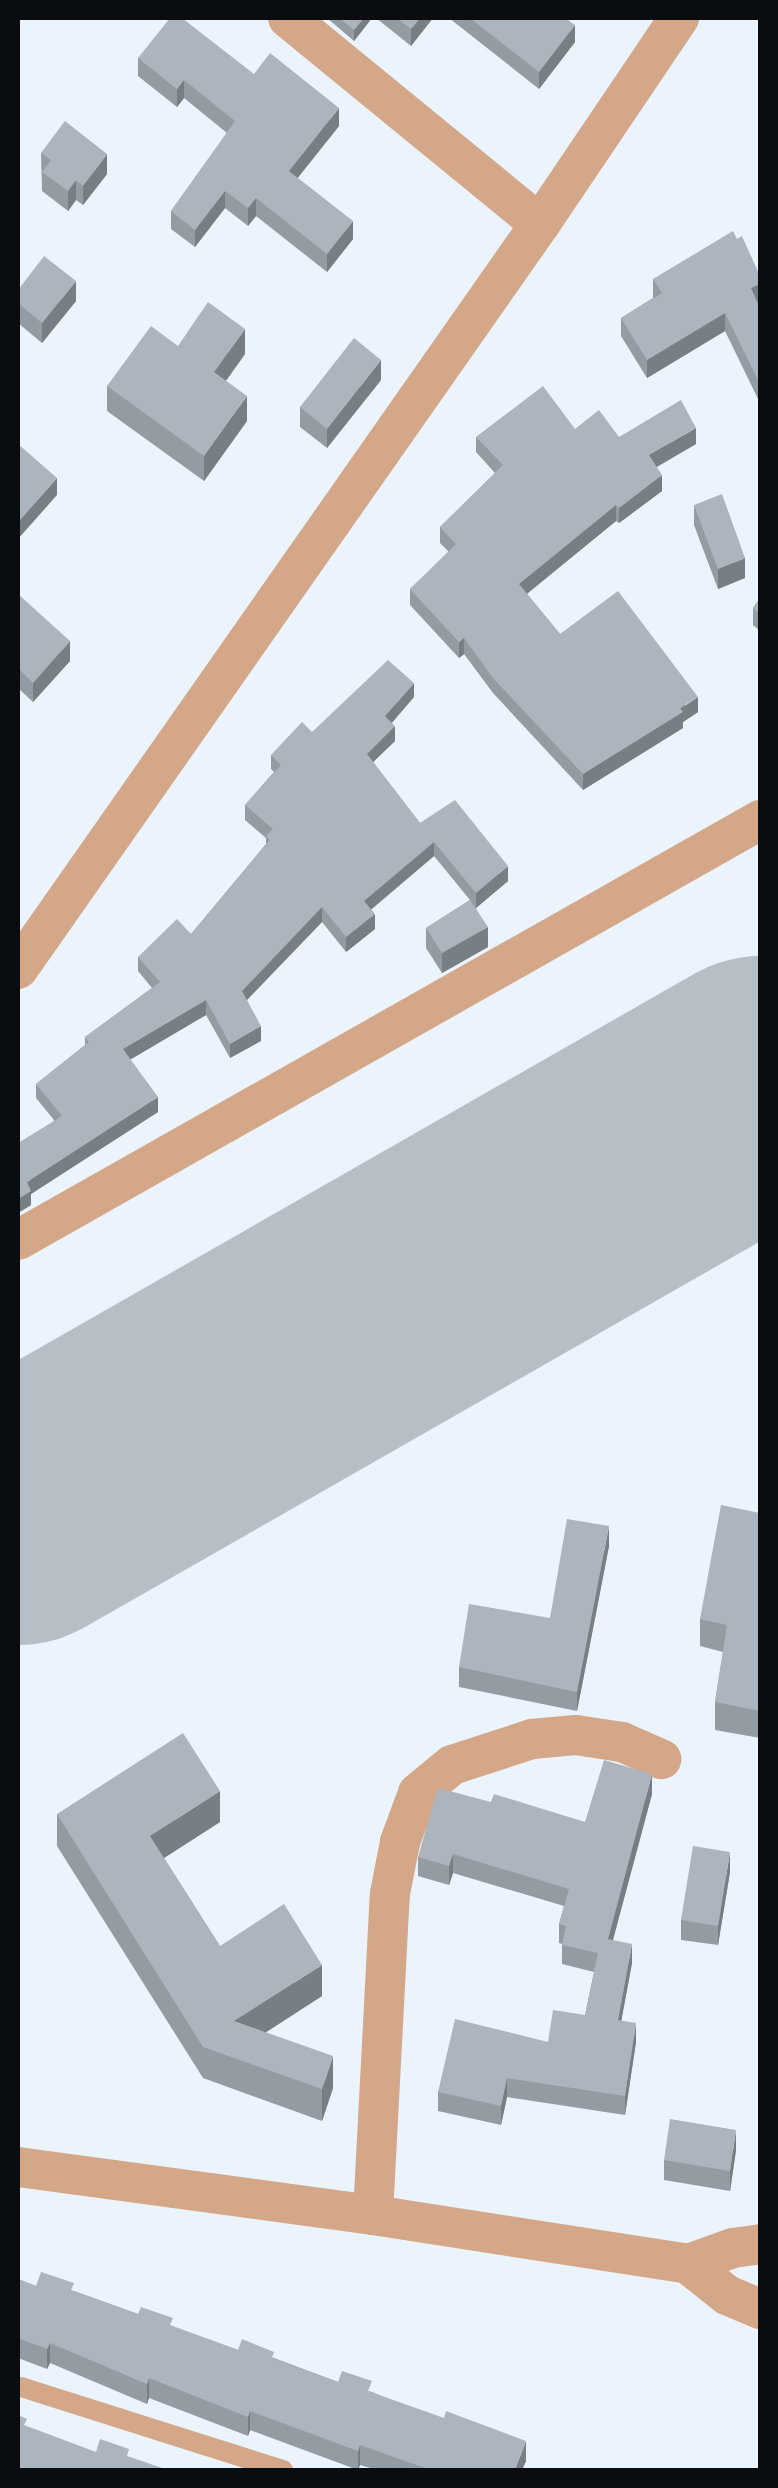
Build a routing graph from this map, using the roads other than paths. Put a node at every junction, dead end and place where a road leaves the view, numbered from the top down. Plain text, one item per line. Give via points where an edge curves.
1 (288, 18) edge
2 (679, 18) edge
3 (540, 224) junction
4 (760, 820) edge
5 (18, 969) edge
6 (18, 1240) edge
7 (660, 1759) dead end
8 (18, 2168) edge
9 (374, 2215) junction
10 (760, 2244) edge
11 (688, 2264) junction
12 (760, 2309) edge
13 (21, 2387) dead end
14 (283, 2470) edge

1 - 3 street
2 - 3 street
3 - 5 street
4 - 6 street
7 - 9 street via 576,1735 532,1738 452,1765 418,1793 390,1894
8 - 9 street
9 - 11 street
10 - 11 street
11 - 12 street via 726,2296
13 - 14 lane

